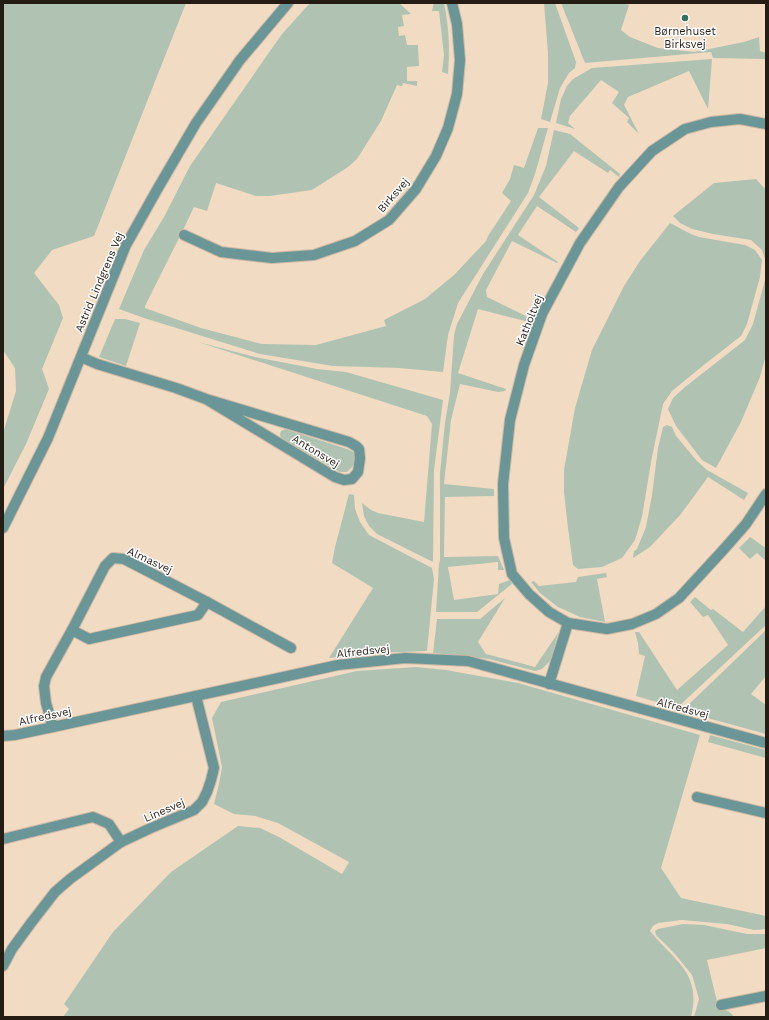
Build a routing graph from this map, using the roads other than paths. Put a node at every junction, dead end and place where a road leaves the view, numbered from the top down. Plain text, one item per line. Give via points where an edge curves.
1 (288, 3) edge
2 (452, 3) edge
3 (766, 124) edge
4 (184, 235) dead end
5 (81, 357) junction
6 (206, 399) junction
7 (766, 494) edge
8 (3, 528) edge
9 (207, 602) junction
10 (568, 623) junction
11 (72, 630) junction
12 (291, 648) dead end
13 (549, 684) junction
14 (196, 696) junction
15 (53, 727) junction
16 (3, 736) edge
17 (766, 743) edge
18 (697, 797) dead end
19 (766, 813) edge
20 (3, 839) edge
21 (121, 842) junction
22 (3, 966) edge
23 (766, 996) edge
24 (721, 1005) dead end

1 - 5 street, Astrid Lindgrens Vej via 240,60 196,123 126,245
2 - 4 street, Birksvej via 457,24 460,60 457,94 448,128 436,156 416,189 389,220 355,241 308,256 272,258 221,252
3 - 10 street, Katholtvej via 740,119 711,122 685,129 652,151 619,187 580,243 542,314 524,365 510,420 503,484 504,538 512,574 549,612
5 - 6 street, Antonsvej
5 - 8 street, Astrid Lindgrens Vej via 48,438
6 - 6 street, Antonsvej via 349,442 359,450 358,472 352,479 335,477
7 - 10 street, Katholtvej via 746,524 725,548 679,598 656,614 632,624 608,629
9 - 11 street via 198,615 89,639
9 - 11 street, Almasvej via 124,559 113,558 105,566
9 - 12 street, Almasvej
10 - 13 street
11 - 15 street, Almasvej via 46,676 44,686
13 - 14 street, Alfredsvej via 468,661 405,658 338,665
13 - 17 street, Alfredsvej
14 - 15 street, Alfredsvej
14 - 21 street, Linesvej via 214,768 202,802 194,810
15 - 16 street, Alfredsvej
18 - 19 street
20 - 21 street via 93,817 109,824
21 - 22 street, Linesvej via 55,892 12,949
23 - 24 street

